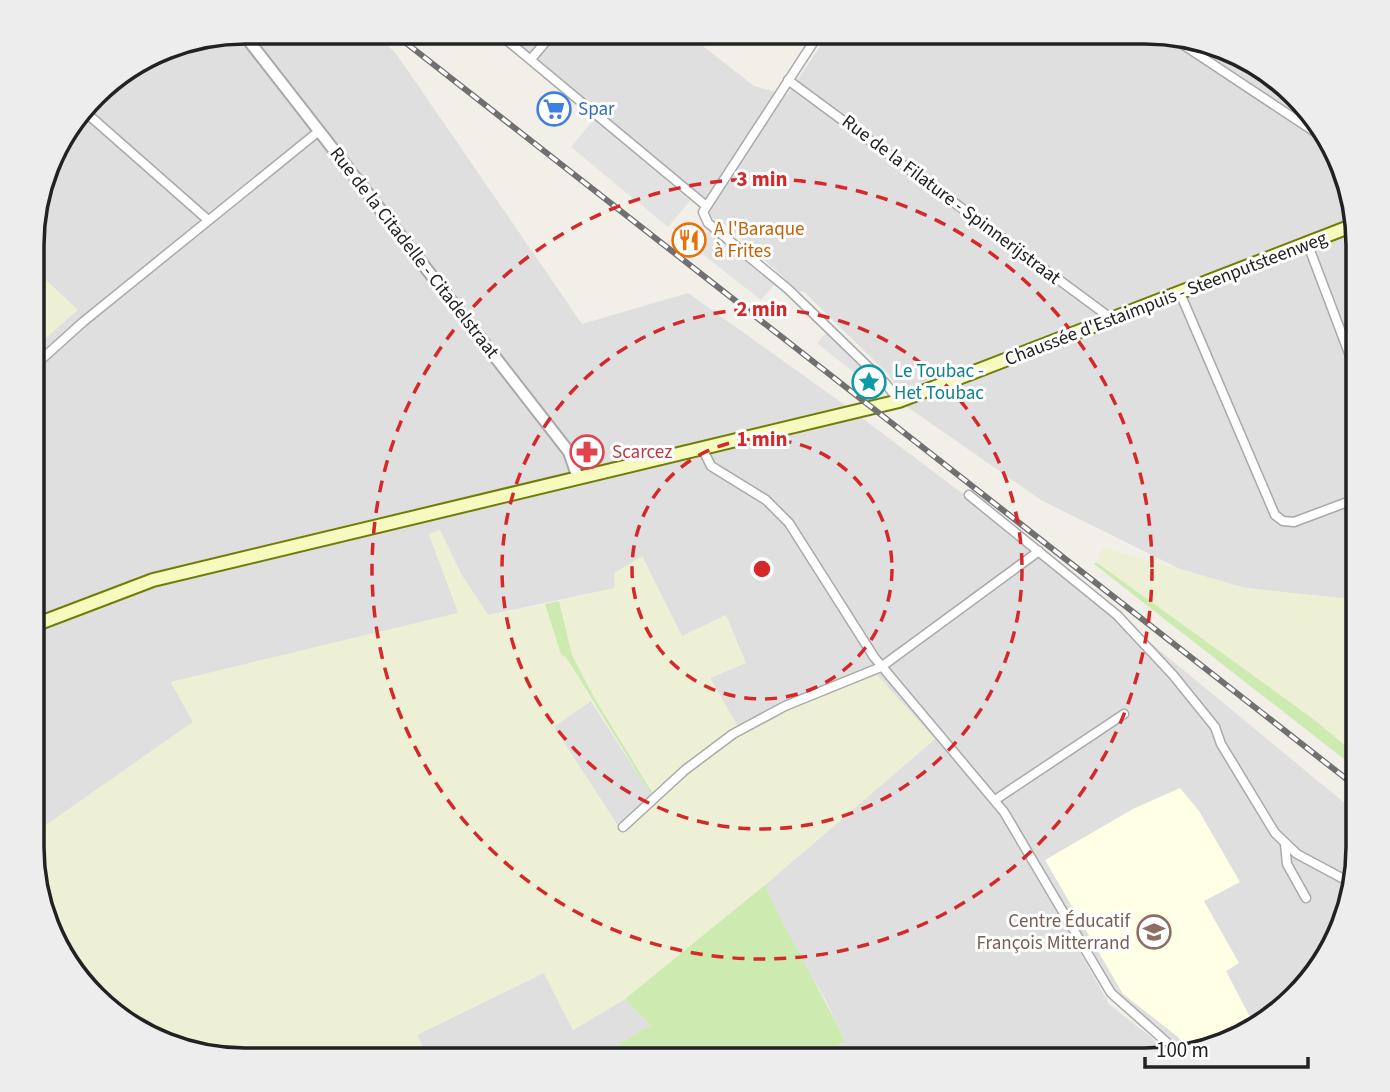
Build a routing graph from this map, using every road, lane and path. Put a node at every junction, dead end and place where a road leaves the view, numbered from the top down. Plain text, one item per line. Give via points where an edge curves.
1 (251, 44) edge
2 (512, 44) edge
3 (544, 44) edge
4 (812, 44) edge
5 (1190, 49) edge
6 (531, 59) junction
7 (788, 80) junction
8 (90, 116) edge
9 (1309, 128) edge
10 (319, 131) junction
11 (705, 205) junction
12 (208, 220) junction
13 (1346, 229) edge
14 (1308, 245) junction
15 (1180, 293) junction
16 (1113, 320) junction
17 (1346, 345) edge
18 (44, 358) edge
19 (899, 401) junction
20 (702, 448) junction
21 (578, 478) junction
22 (969, 495) dead end
23 (1346, 503) edge
24 (1039, 551) junction
25 (44, 622) edge
26 (881, 667) junction
27 (1124, 714) dead end
28 (995, 800) junction
29 (624, 827) dead end
30 (1284, 844) junction
31 (1343, 879) edge
32 (1306, 898) dead end
33 (1172, 1047) edge

1 - 10 street, Rue de la Citadelle - Citadelstraat
2 - 6 street
3 - 6 street
4 - 7 street
5 - 9 street
6 - 11 street
7 - 11 street
7 - 16 street, Rue de la Filature - Spinnerijstraat
8 - 12 street
10 - 12 street
10 - 21 street, Rue de la Citadelle - Citadelstraat via 569,452
11 - 19 street via 702,212 708,223 788,289
12 - 18 street
13 - 14 main road, Chaussée d'Estaimpuis - Steenputsteenweg
14 - 15 main road, Chaussée d'Estaimpuis - Steenputsteenweg
14 - 17 street
15 - 16 main road, Chaussée d'Estaimpuis - Steenputsteenweg
15 - 23 street via 1266,497 1283,522
16 - 19 main road, Chaussée d'Estaimpuis - Steenputsteenweg
19 - 20 main road, Chaussée d'Estaimpuis - Steenputsteenweg
20 - 21 main road, Chaussée d'Estaimpuis - Steenputsteenweg
20 - 26 street via 710,466 766,500 789,523
21 - 25 main road, Chaussée d'Estaimpuis - Steenputsteenweg via 153,580
22 - 24 street
24 - 26 street
24 - 30 street via 1117,615 1199,706
26 - 28 street
26 - 29 street via 750,723 685,770
27 - 28 street
28 - 33 street via 1111,993
30 - 31 street
30 - 32 street via 1287,864

